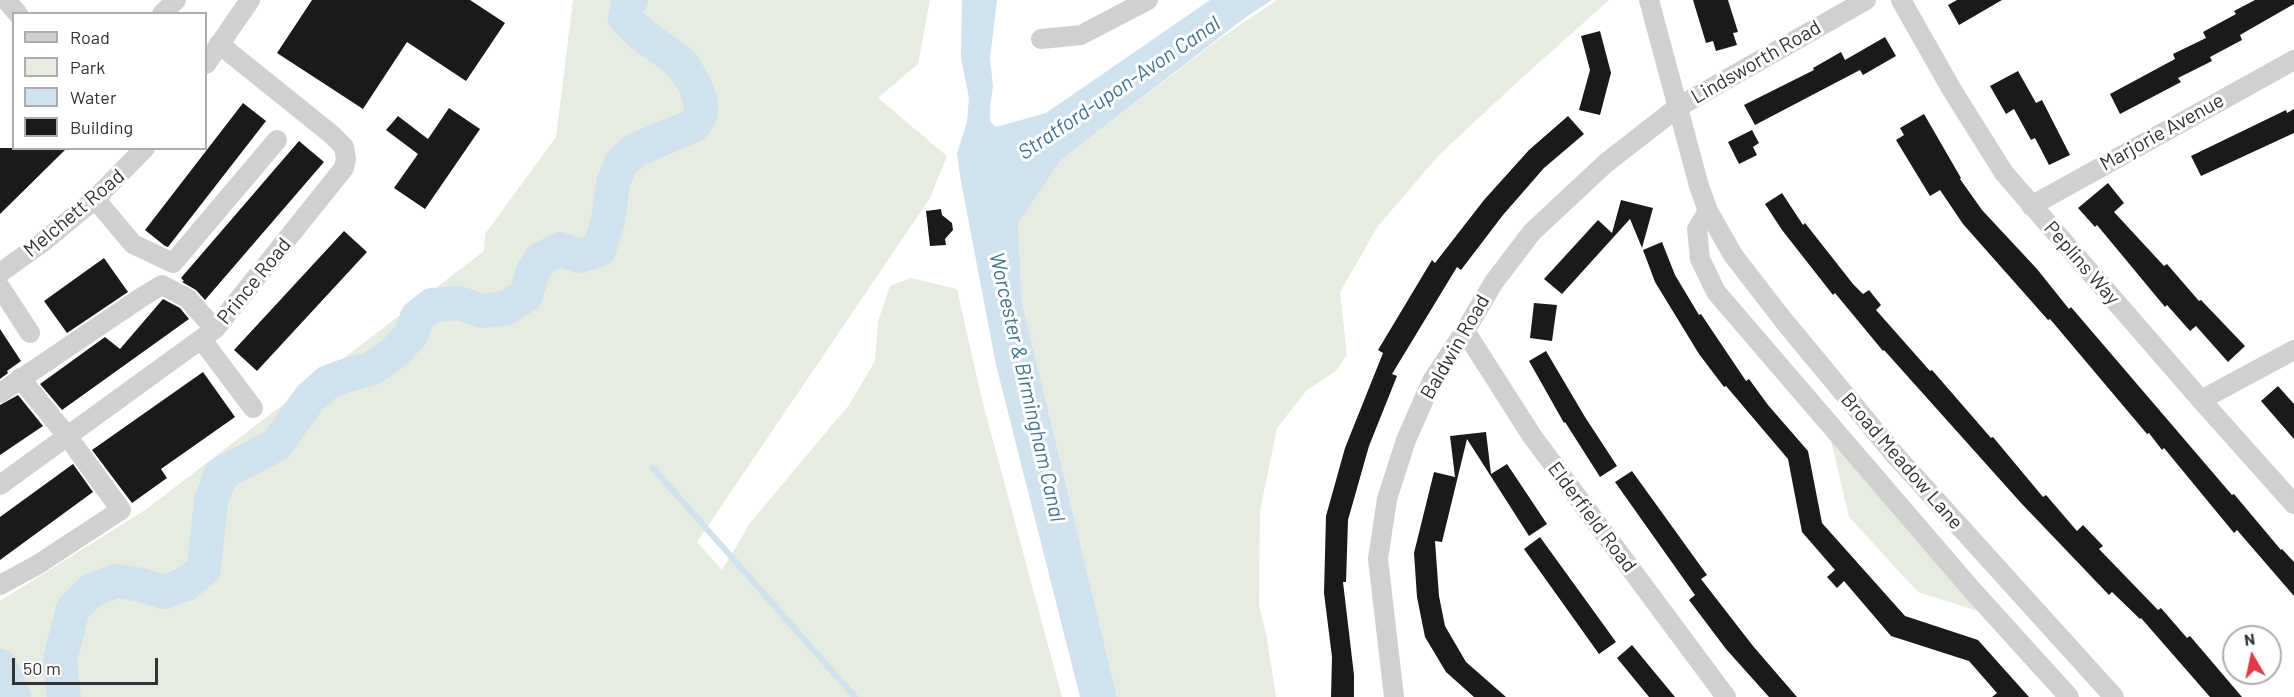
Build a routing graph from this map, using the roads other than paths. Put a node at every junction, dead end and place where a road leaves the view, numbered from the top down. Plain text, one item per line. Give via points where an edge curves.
1 (6, 0) edge
2 (176, 0) edge
3 (250, 0) edge
4 (1148, 0) edge
5 (1648, 0) edge
6 (1866, 0) edge
7 (1901, 0) edge
8 (16, 12) edge
9 (164, 12) edge
10 (1041, 39) dead end
11 (219, 44) junction
12 (2294, 60) edge
13 (207, 62) edge
14 (1678, 107) junction
15 (277, 140) dead end
16 (142, 150) edge
17 (95, 199) junction
18 (2031, 206) junction
19 (1708, 211) junction
20 (0, 273) edge
21 (0, 287) edge
22 (1465, 331) junction
23 (30, 333) dead end
24 (209, 334) junction
25 (2294, 350) edge
26 (20, 378) junction
27 (0, 393) edge
28 (2201, 400) junction
29 (252, 408) dead end
30 (68, 437) junction
31 (0, 485) edge
32 (2294, 504) edge
33 (0, 585) edge
34 (1394, 697) edge
35 (1726, 697) edge
36 (2069, 697) edge
37 (2114, 697) edge

1 - 8 street
2 - 9 street
3 - 11 street
4 - 10 street via 1081,35
5 - 14 street, Broad Meadow Lane
6 - 14 street, Lindsworth Road
7 - 18 street, Peplins Way via 2004,173
11 - 13 street
11 - 24 street, Prince Road via 331,134 344,147 346,159 344,168
12 - 18 street, Marjorie Avenue
14 - 19 street, Broad Meadow Lane
14 - 22 street, Baldwin Road via 1605,163 1532,232 1494,282
15 - 17 street via 173,264 133,244
16 - 17 street, Melchett Road
17 - 20 street, Melchett Road
18 - 28 street, Peplins Way
19 - 36 street, Broad Meadow Lane via 1697,229 1700,259 1716,292
19 - 37 street, Broad Meadow Lane via 1733,255 1895,455
21 - 23 street
22 - 34 street, Baldwin Road via 1432,381 1406,440 1387,499 1378,559
22 - 35 street, Elderfield Road via 1532,436
24 - 26 street via 187,298 162,285
24 - 29 street
24 - 30 street, Prince Road
25 - 28 street
26 - 27 street
26 - 30 street
28 - 32 street, Peplins Way
30 - 31 street, Prince Road
30 - 33 street via 121,510 37,566

